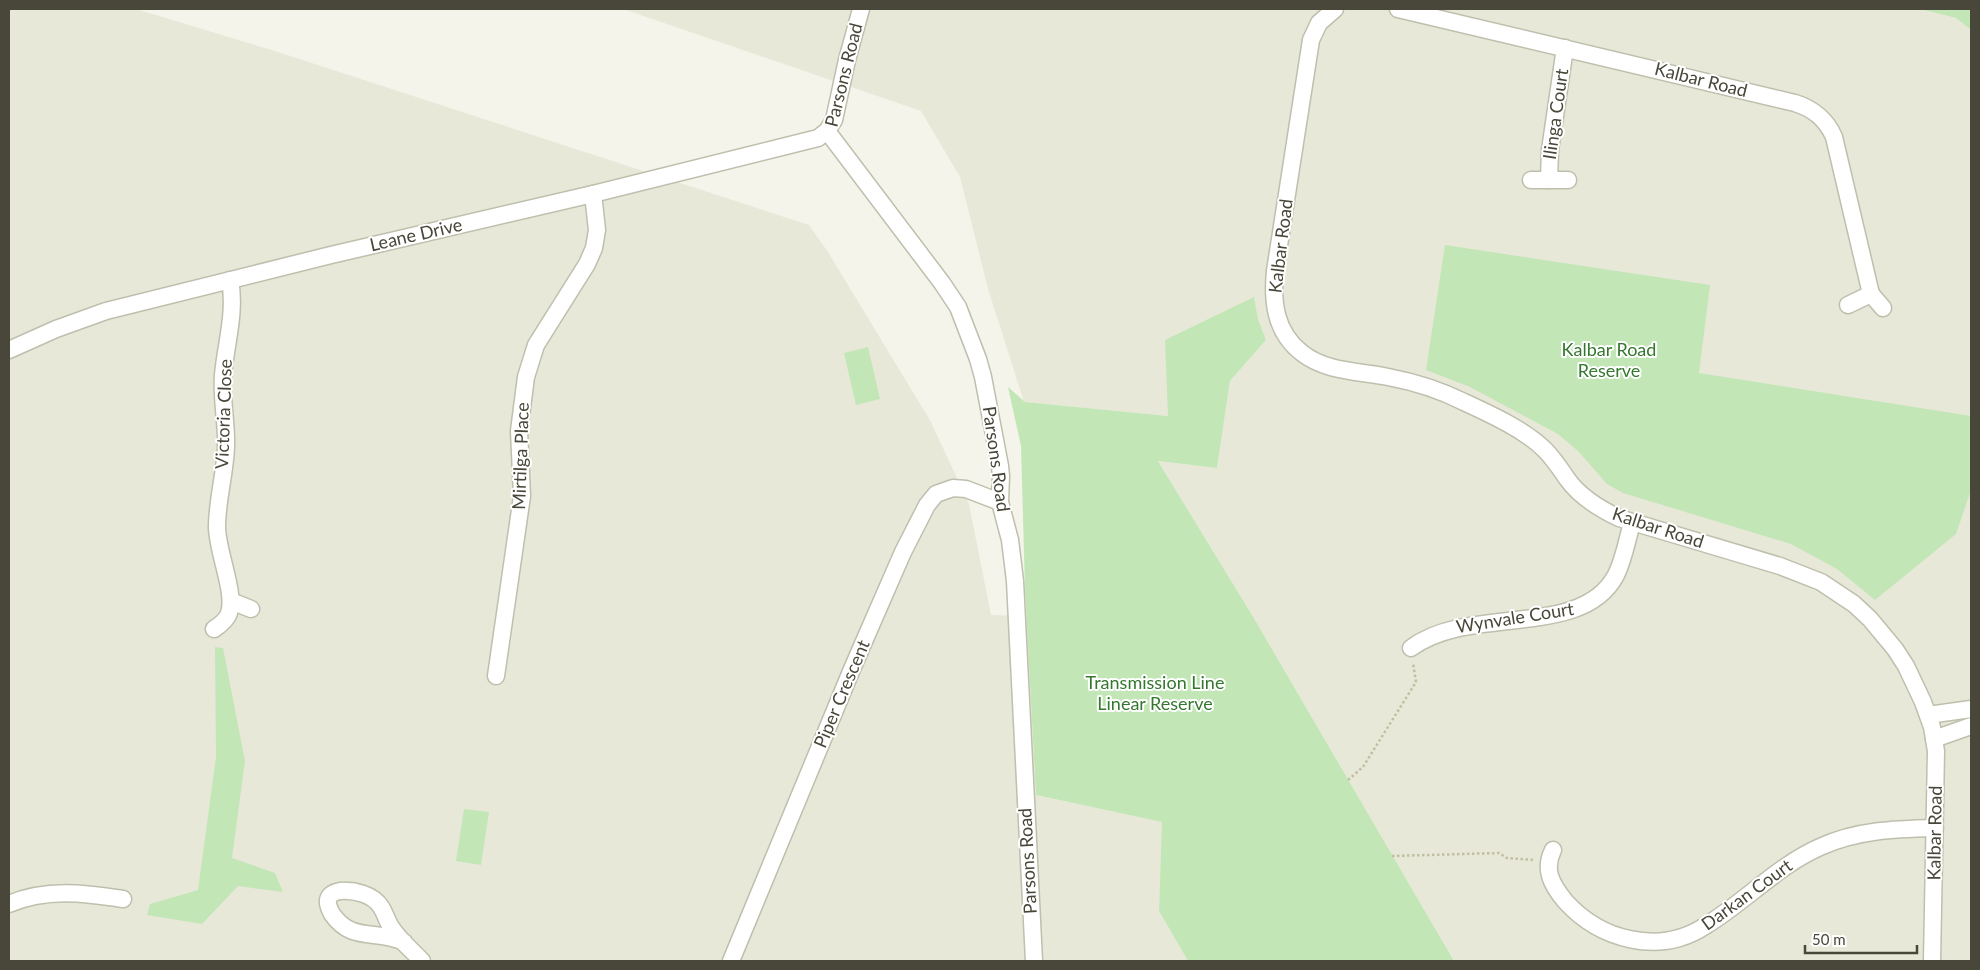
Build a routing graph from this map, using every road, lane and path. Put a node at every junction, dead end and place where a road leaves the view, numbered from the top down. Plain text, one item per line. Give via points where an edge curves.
1 (861, 9) edge
2 (1335, 9) edge
3 (1398, 9) edge
4 (1422, 12) edge
5 (1565, 48) junction
6 (827, 131) junction
7 (1531, 180) dead end
8 (1549, 180) junction
9 (1568, 180) dead end
10 (593, 194) junction
11 (230, 280) junction
12 (1871, 294) junction
13 (1848, 305) dead end
14 (1883, 308) dead end
15 (9, 350) edge
16 (1000, 502) junction
17 (1632, 523) junction
18 (231, 601) junction
19 (251, 609) dead end
20 (214, 630) dead end
21 (1411, 648) joint
22 (496, 676) dead end
23 (1971, 709) edge
24 (1928, 715) junction
25 (1971, 726) edge
26 (1934, 739) junction
27 (1348, 780) dead end
28 (1935, 828) junction
29 (1553, 850) joint
30 (1392, 856) dead end
31 (124, 899) dead end
32 (9, 904) edge
33 (404, 942) dead end
34 (422, 961) edge
35 (730, 961) edge
36 (1034, 961) edge
37 (1932, 961) edge

1 - 6 street, Parsons Road via 836,114
2 - 17 street, Kalbar Road via 1314,31 1309,53 1274,284 1274,306 1280,326 1301,352 1321,364 1410,382 1447,394 1483,411 1538,443 1588,500
3 - 4 street, Kalbar Road
4 - 5 street, Kalbar Road
5 - 8 street, Ilinga Court via 1550,150
5 - 12 street, Kalbar Road via 1795,103 1819,115 1834,137
6 - 10 street, Leane Drive via 813,140
6 - 16 street, Parsons Road via 961,313 988,396 1002,476
7 - 8 street
8 - 9 street
10 - 11 street, Leane Drive
10 - 22 street, Mirtilga Place via 597,230 594,248 536,344 526,377 519,432 522,496
11 - 15 street, Leane Drive via 88,317
11 - 18 street, Victoria Close via 233,301 222,386 225,458 217,524 218,545
12 - 13 street
12 - 14 street
16 - 35 street, Piper Crescent via 966,489 953,488 936,494 927,505 852,669
16 - 36 street, Parsons Road via 1010,540 1015,581
17 - 21 street, Wynvale Court via 1616,575 1605,591 1590,603 1569,612 1442,631
17 - 24 street, Kalbar Road via 1780,566 1838,592 1870,619 1895,649 1915,683
18 - 19 street
18 - 20 street via 226,620
21 - 27 path via 1416,682 1362,766
23 - 24 street
24 - 26 street, Kalbar Road
25 - 26 street
26 - 28 street, Kalbar Road
28 - 29 street, Darkan Court via 1876,831 1832,842 1794,860 1705,926 1684,936 1659,941 1622,938 1583,918 1558,893 1551,881 1548,866
28 - 37 street, Kalbar Road
29 - 30 path via 1532,860 1507,858 1499,854
31 - 32 street via 63,893
33 - 34 street

